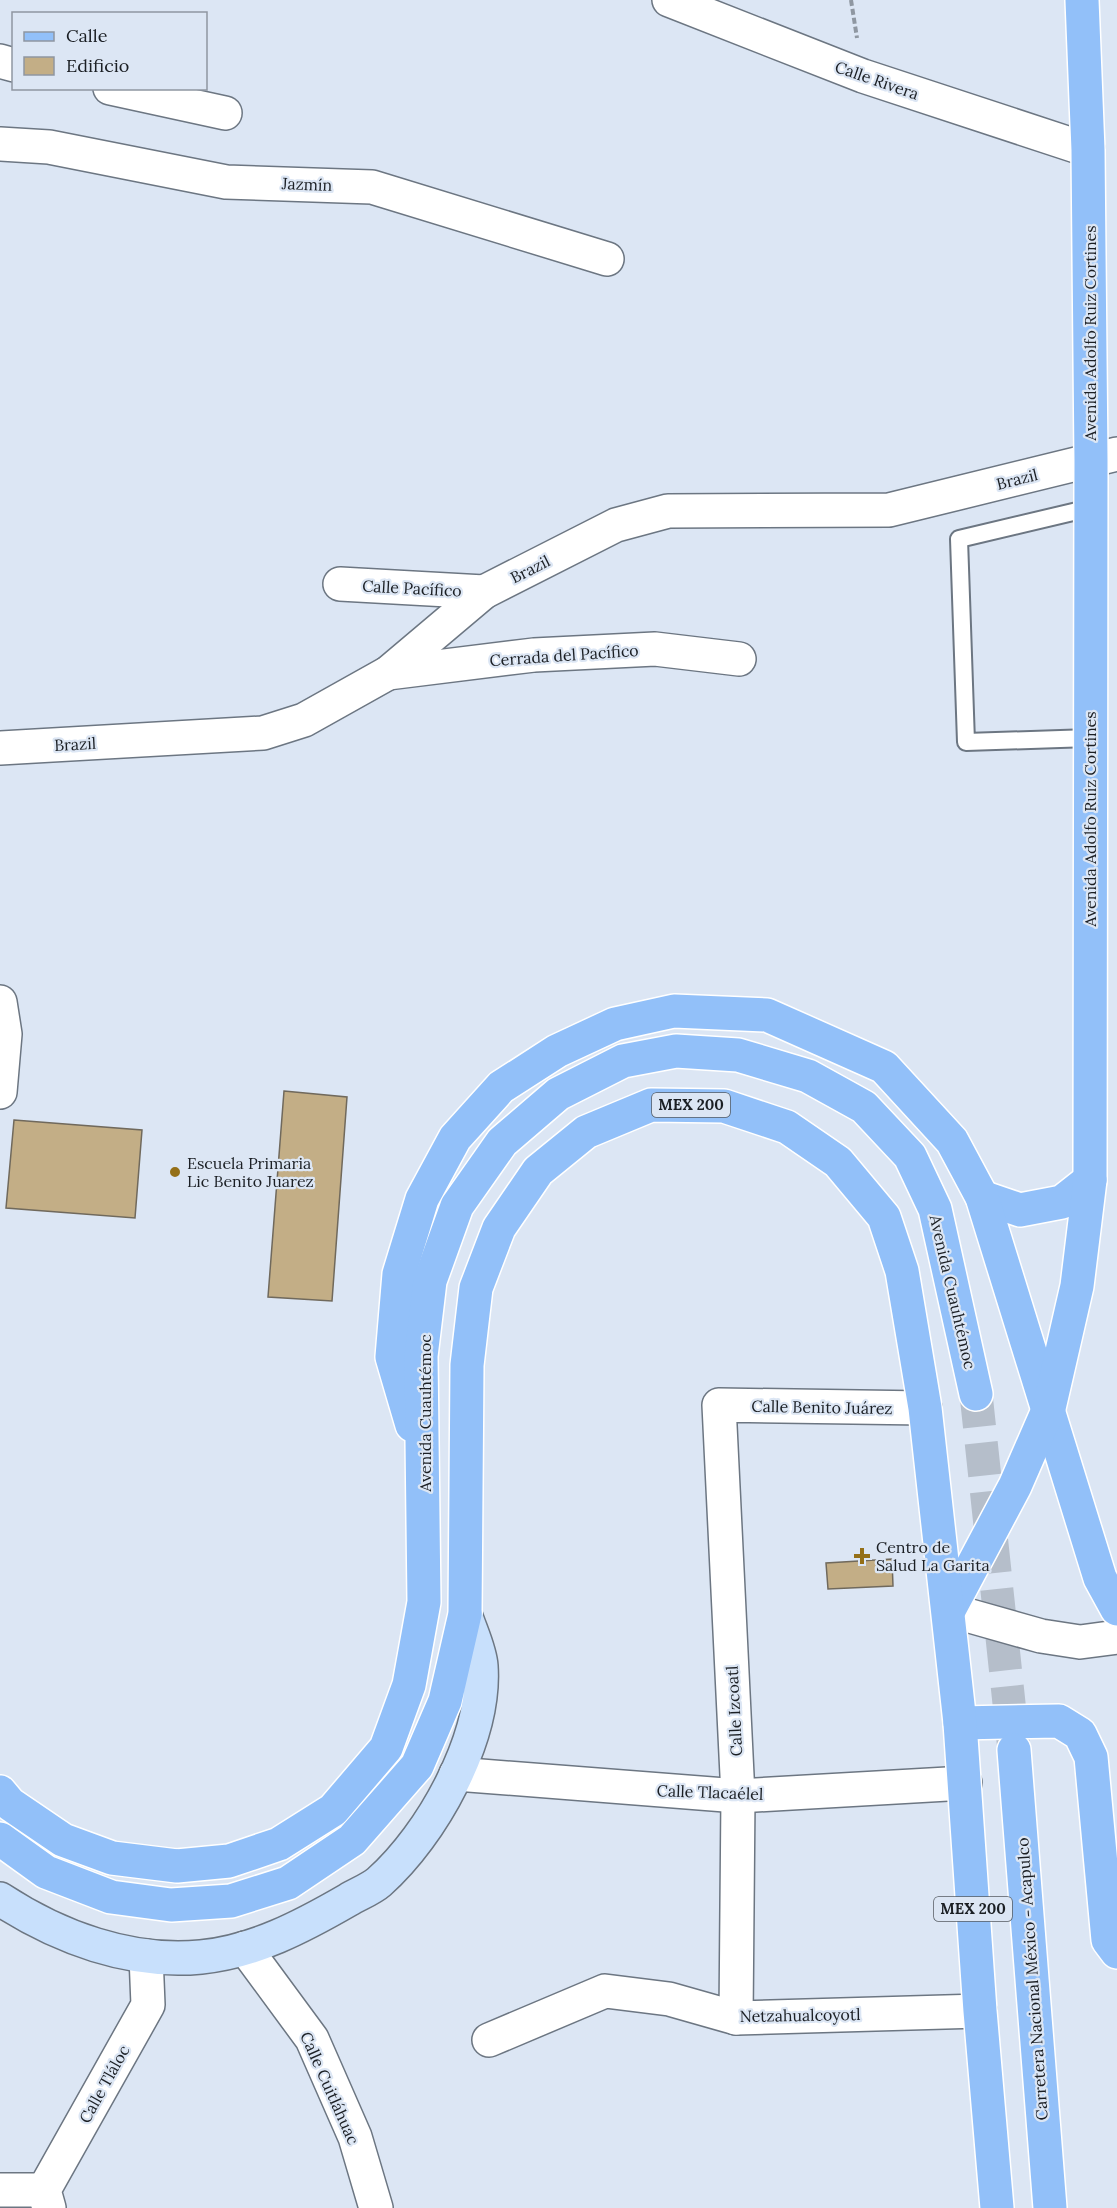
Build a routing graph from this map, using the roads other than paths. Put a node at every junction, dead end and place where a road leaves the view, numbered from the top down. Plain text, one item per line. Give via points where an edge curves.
1 (669, 0) edge
2 (1082, 0) edge
3 (120, 90) edge
4 (225, 113) dead end
5 (0, 144) edge
6 (1088, 150) junction
7 (608, 259) dead end
8 (1104, 457) edge
9 (1090, 508) junction
10 (340, 584) dead end
11 (484, 592) junction
12 (739, 659) dead end
13 (388, 673) junction
14 (1090, 738) junction
15 (0, 748) edge
16 (0, 1002) edge
17 (0, 1092) edge
18 (1090, 1180) junction
19 (982, 1197) junction
20 (976, 1394) tunnel mouth
21 (719, 1405) joint
22 (925, 1408) junction
23 (1048, 1408) junction
24 (424, 1464) junction
25 (1117, 1609) edge
26 (949, 1610) junction
27 (465, 1614) junction
28 (1117, 1637) edge
29 (960, 1723) junction
30 (1014, 1750) tunnel mouth
31 (456, 1774) junction
32 (965, 1783) junction
33 (0, 1792) edge
34 (738, 1796) junction
35 (0, 1839) edge
36 (0, 1899) edge
37 (245, 1948) junction
38 (1117, 1952) edge
39 (146, 1956) junction
40 (980, 2011) junction
41 (736, 2018) junction
42 (489, 2040) dead end
43 (0, 2190) edge
44 (47, 2199) edge
45 (375, 2208) edge
46 (997, 2208) edge
47 (1050, 2208) edge

1 - 6 street, Calle Rivera via 863,76
2 - 6 main road, Avenida Adolfo Ruiz Cortines
3 - 4 street
5 - 7 street, Jazmín via 49,147 226,182 372,187
6 - 8 main road, Avenida Adolfo Ruiz Cortines
8 - 9 main road, Avenida Adolfo Ruiz Cortines
8 - 11 street, Brazil via 890,510 668,511 616,525
9 - 14 main road, Avenida Adolfo Ruiz Cortines
9 - 14 lane via 959,539 966,742
10 - 11 street, Calle Pacífico
11 - 13 street, Brazil
12 - 13 street, Cerrada del Pacífico via 655,649 534,655
13 - 15 street, Brazil via 304,720 263,733
14 - 18 main road, Avenida Adolfo Ruiz Cortines
16 - 17 street via 5,1034
18 - 19 main road via 1062,1203 1020,1210
18 - 23 main road, Avenida Adolfo Ruiz Cortines via 1077,1286
19 - 23 main road
19 - 24 main road via 952,1142 884,1067 767,1015 674,1011 615,1024 556,1051 501,1087 455,1138 422,1199 399,1274 392,1357
20 - 24 main road, Avenida Cuauhtémoc via 935,1209 910,1156 864,1107 808,1076 738,1055 676,1051 623,1061 558,1094 501,1142 457,1206 430,1281 421,1356
21 - 22 street, Calle Benito Juárez
21 - 34 street, Calle Izcoatl
22 - 26 main road, MEX 200
22 - 27 main road, MEX 200 via 902,1271 884,1217 838,1162 787,1127 724,1106 651,1105 586,1132 538,1170 499,1228 476,1288 467,1365
23 - 25 main road via 1100,1578
23 - 26 main road, Avenida Adolfo Ruiz Cortines via 1015,1486
24 - 33 main road, Avenida Cuauhtémoc via 424,1602 409,1685 386,1748 333,1810 279,1844 228,1861 177,1866 112,1858 63,1840 10,1804
26 - 28 street via 1041,1636 1080,1641
26 - 29 main road, MEX 200
27 - 31 street via 481,1665 478,1717
27 - 35 main road via 445,1701 417,1766 352,1840 288,1883 231,1901 171,1905 111,1898 46,1872
29 - 32 main road, MEX 200
29 - 38 main road via 1059,1721 1080,1734 1091,1757 1108,1940
30 - 47 main road, Carretera Nacional México - Acapulco / MEX 200
31 - 34 street, Calle Tlacaélel
31 - 37 street via 431,1822 379,1882 302,1927
32 - 34 street, Calle Tlacaélel
32 - 40 main road, MEX 200
34 - 41 street, Calle Izcoatl
36 - 39 street via 78,1941
37 - 39 street via 201,1957
37 - 45 street, Calle Cuitláhuac via 312,2039 355,2137
39 - 44 street, Calle Tláloc via 148,2005
40 - 41 street, Netzahualcoyotl
40 - 46 main road, MEX 200
41 - 42 street, Netzahualcoyotl via 669,2000 605,1991
43 - 44 street

